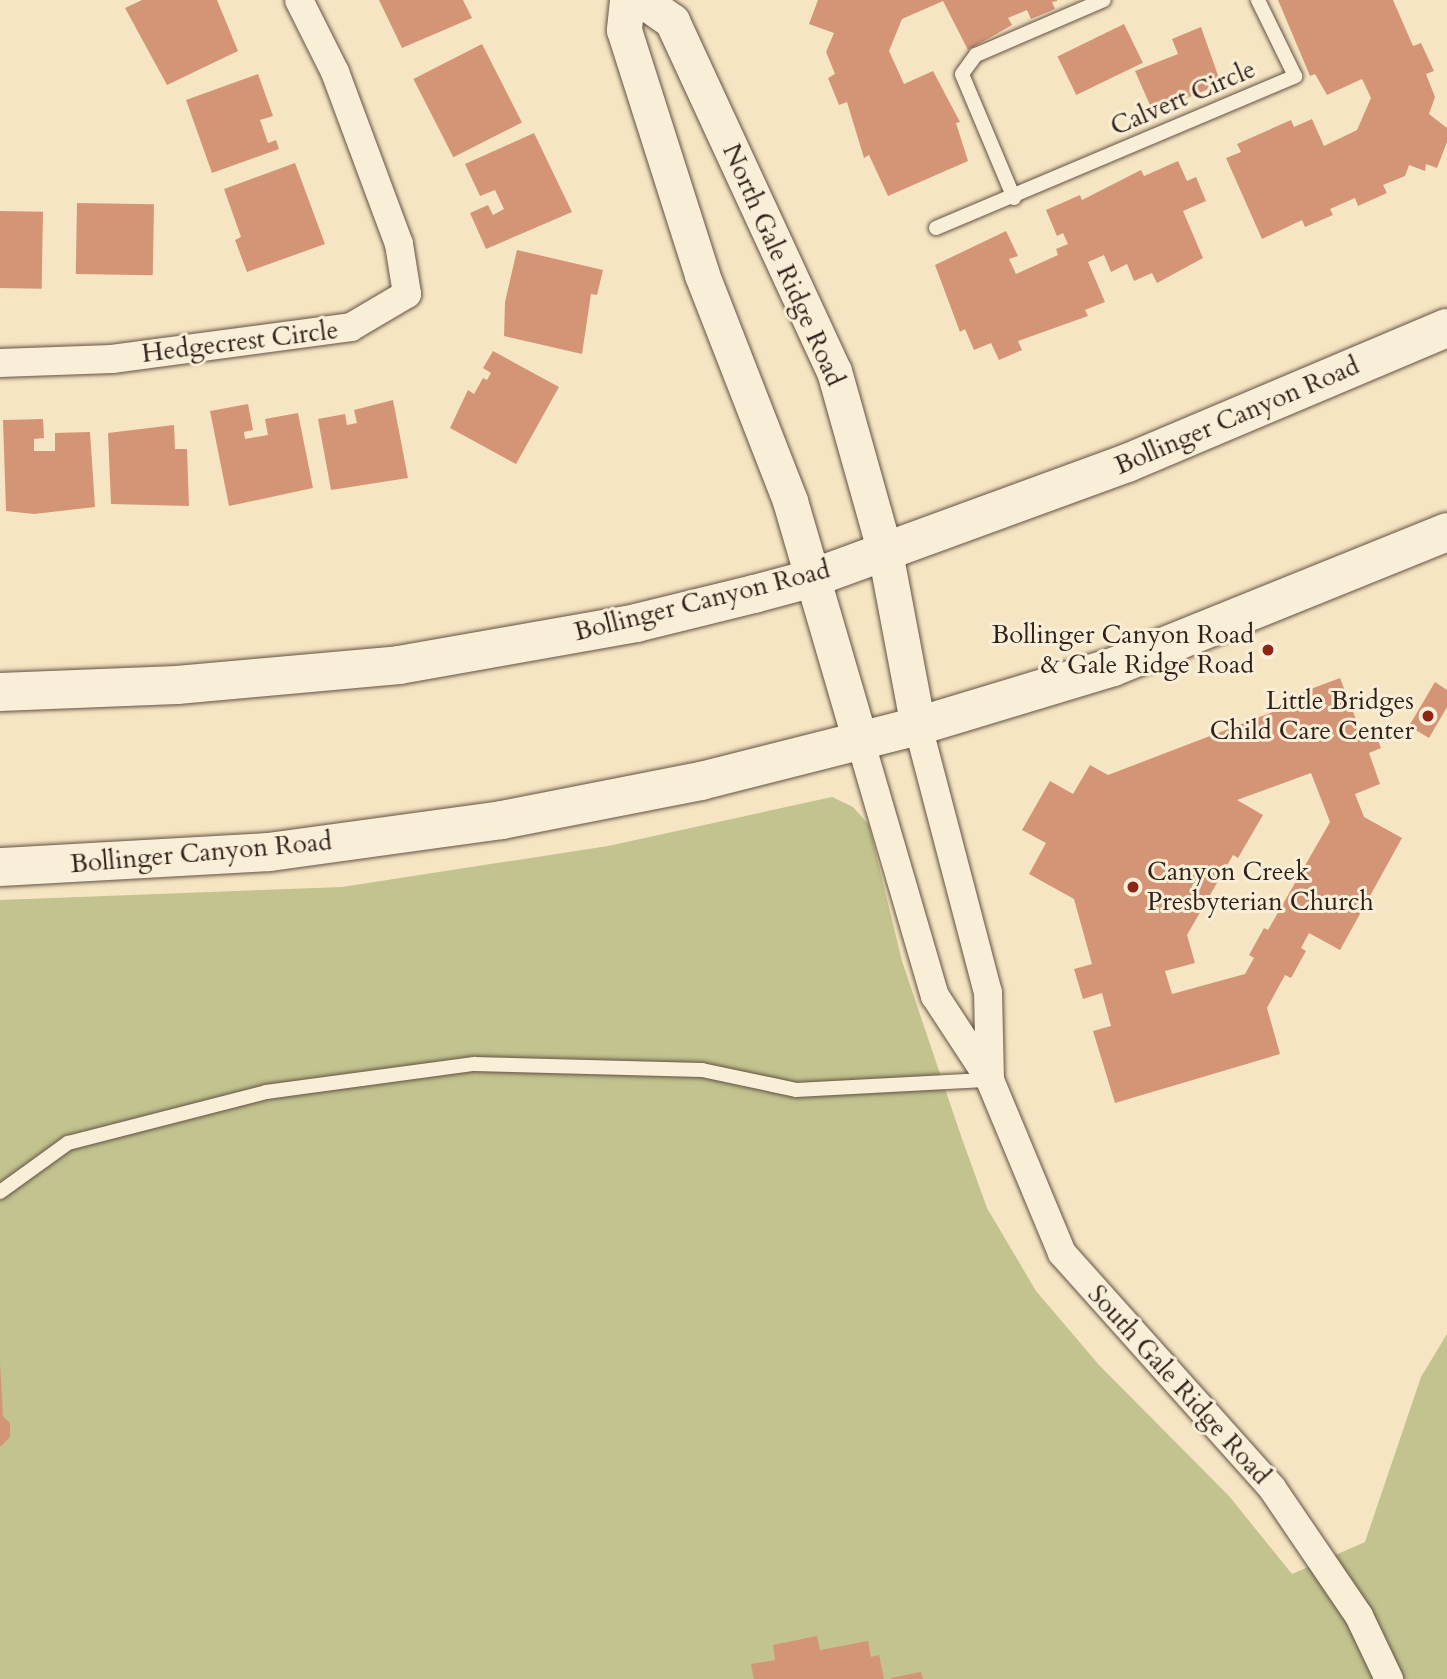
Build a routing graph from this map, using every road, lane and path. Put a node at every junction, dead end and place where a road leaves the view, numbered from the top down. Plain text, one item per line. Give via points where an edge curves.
1 (299, 0) edge
2 (627, 0) edge
3 (642, 0) edge
4 (1104, 0) edge
5 (1258, 0) edge
6 (1014, 198) junction
7 (936, 228) dead end
8 (1447, 328) edge
9 (0, 363) edge
10 (1447, 533) edge
11 (885, 552) junction
12 (810, 579) junction
13 (0, 692) edge
14 (918, 726) junction
15 (860, 740) junction
16 (0, 867) edge
17 (990, 1080) junction
18 (0, 1192) edge
19 (1389, 1679) edge

1 - 9 street, Hedgecrest Circle via 335,72 399,244 407,294 351,327 112,359
2 - 12 street via 624,30 628,43 702,275 790,501
3 - 11 street, North Gale Ridge Road via 672,21 834,371
4 - 6 lane via 976,55 962,74
5 - 6 lane, Calvert Circle via 1295,76
6 - 7 lane, Calvert Circle
8 - 11 main road, Bollinger Canyon Road via 1127,463
10 - 14 main road, Bollinger Canyon Road via 1113,667
11 - 12 main road, Bollinger Canyon Road
11 - 14 street, North Gale Ridge Road
12 - 13 main road, Bollinger Canyon Road via 636,623 399,666 177,685
12 - 15 street
14 - 15 main road, Bollinger Canyon Road
14 - 17 street, South Gale Ridge Road via 988,992
15 - 16 main road, Bollinger Canyon Road via 701,781 502,820 269,852
15 - 17 street, South Gale Ridge Road via 935,996
17 - 18 lane via 796,1090 702,1070 474,1064 266,1092 68,1143
17 - 19 street, South Gale Ridge Road via 1062,1254 1272,1488 1359,1616

